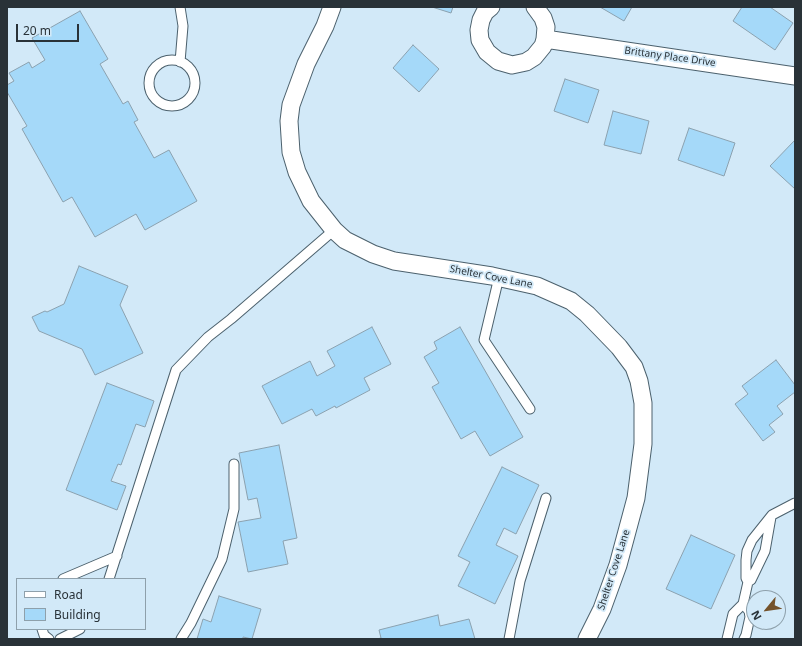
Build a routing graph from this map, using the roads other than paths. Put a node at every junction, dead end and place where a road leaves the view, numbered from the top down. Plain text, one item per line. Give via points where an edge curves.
1 (180, 7) edge
2 (332, 7) edge
3 (491, 7) edge
4 (535, 7) edge
5 (545, 39) junction
6 (180, 62) junction
7 (795, 76) edge
8 (334, 230) junction
9 (499, 278) junction
10 (530, 409) dead end
11 (234, 464) dead end
12 (546, 498) dead end
13 (795, 503) edge
14 (772, 515) junction
15 (117, 556) junction
16 (65, 578) edge
17 (110, 578) edge
18 (748, 582) junction
19 (743, 604) junction
20 (42, 630) edge
21 (78, 630) edge
22 (49, 639) edge
23 (60, 639) edge
24 (180, 639) edge
25 (509, 639) edge
26 (587, 639) edge
27 (727, 639) edge
28 (744, 639) edge

1 - 6 lane via 183,26
2 - 8 street, Shelter Cove Lane via 306,64 291,106 289,120 291,152 297,172 311,201
3 - 5 street via 481,20 480,40 487,52 498,61 512,65 526,62 534,57
4 - 5 street via 544,18
5 - 7 street, Brittany Place Drive
6 - 6 lane via 163,61 151,74 150,91 162,104 180,105 193,93 193,75 188,67
8 - 9 street, Shelter Cove Lane via 345,240 394,261
8 - 15 lane via 208,336 176,370
9 - 10 lane via 484,340
9 - 26 street, Shelter Cove Lane via 537,286 571,301 619,347 634,368 639,381 643,403 643,444 636,498 618,565 602,609
11 - 24 lane via 234,509 222,559 191,623
12 - 25 lane via 520,581
13 - 14 lane
14 - 18 lane via 765,552
14 - 18 lane via 752,540 747,551
15 - 16 lane
15 - 17 lane
18 - 19 lane
19 - 27 lane via 733,614
19 - 28 lane via 750,617
20 - 22 lane
21 - 23 lane

